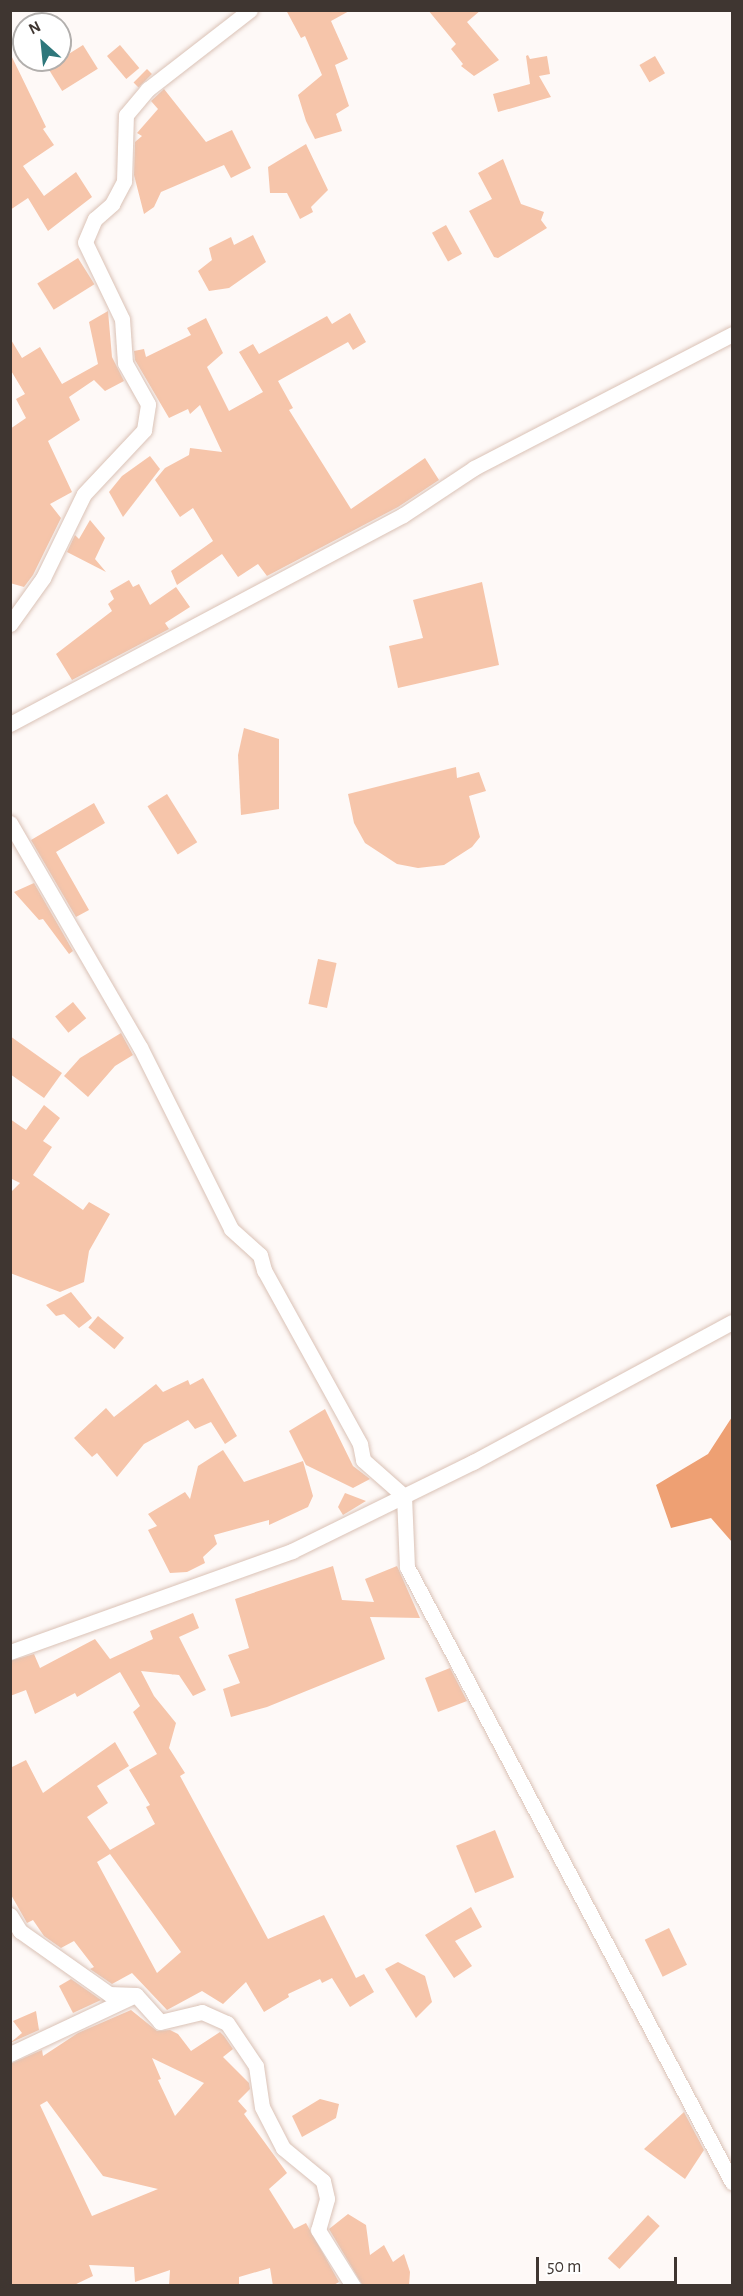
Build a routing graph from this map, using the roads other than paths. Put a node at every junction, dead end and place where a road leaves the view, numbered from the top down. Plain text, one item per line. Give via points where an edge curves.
1 (250, 10) edge
2 (732, 334) edge
3 (10, 624) edge
4 (10, 724) edge
5 (10, 823) edge
6 (732, 1322) edge
7 (404, 1496) junction
8 (10, 1652) edge
9 (10, 1915) edge
10 (136, 1995) junction
11 (10, 2054) edge
12 (732, 2182) edge
13 (353, 2286) edge

1 - 3 street via 148,89 126,115 124,181 112,204 95,219 85,242 122,319 125,363 148,404 144,429 84,494 43,578
2 - 4 street via 474,468 403,515
5 - 7 street via 141,1047 231,1229 260,1255 264,1270 360,1444 363,1460
6 - 7 street
7 - 8 street via 292,1551
7 - 12 street via 407,1568
9 - 10 street via 20,1931 109,1994
10 - 11 street
10 - 13 street via 160,2022 202,2012 228,2023 256,2067 262,2108 283,2148 323,2181 327,2199 318,2230

